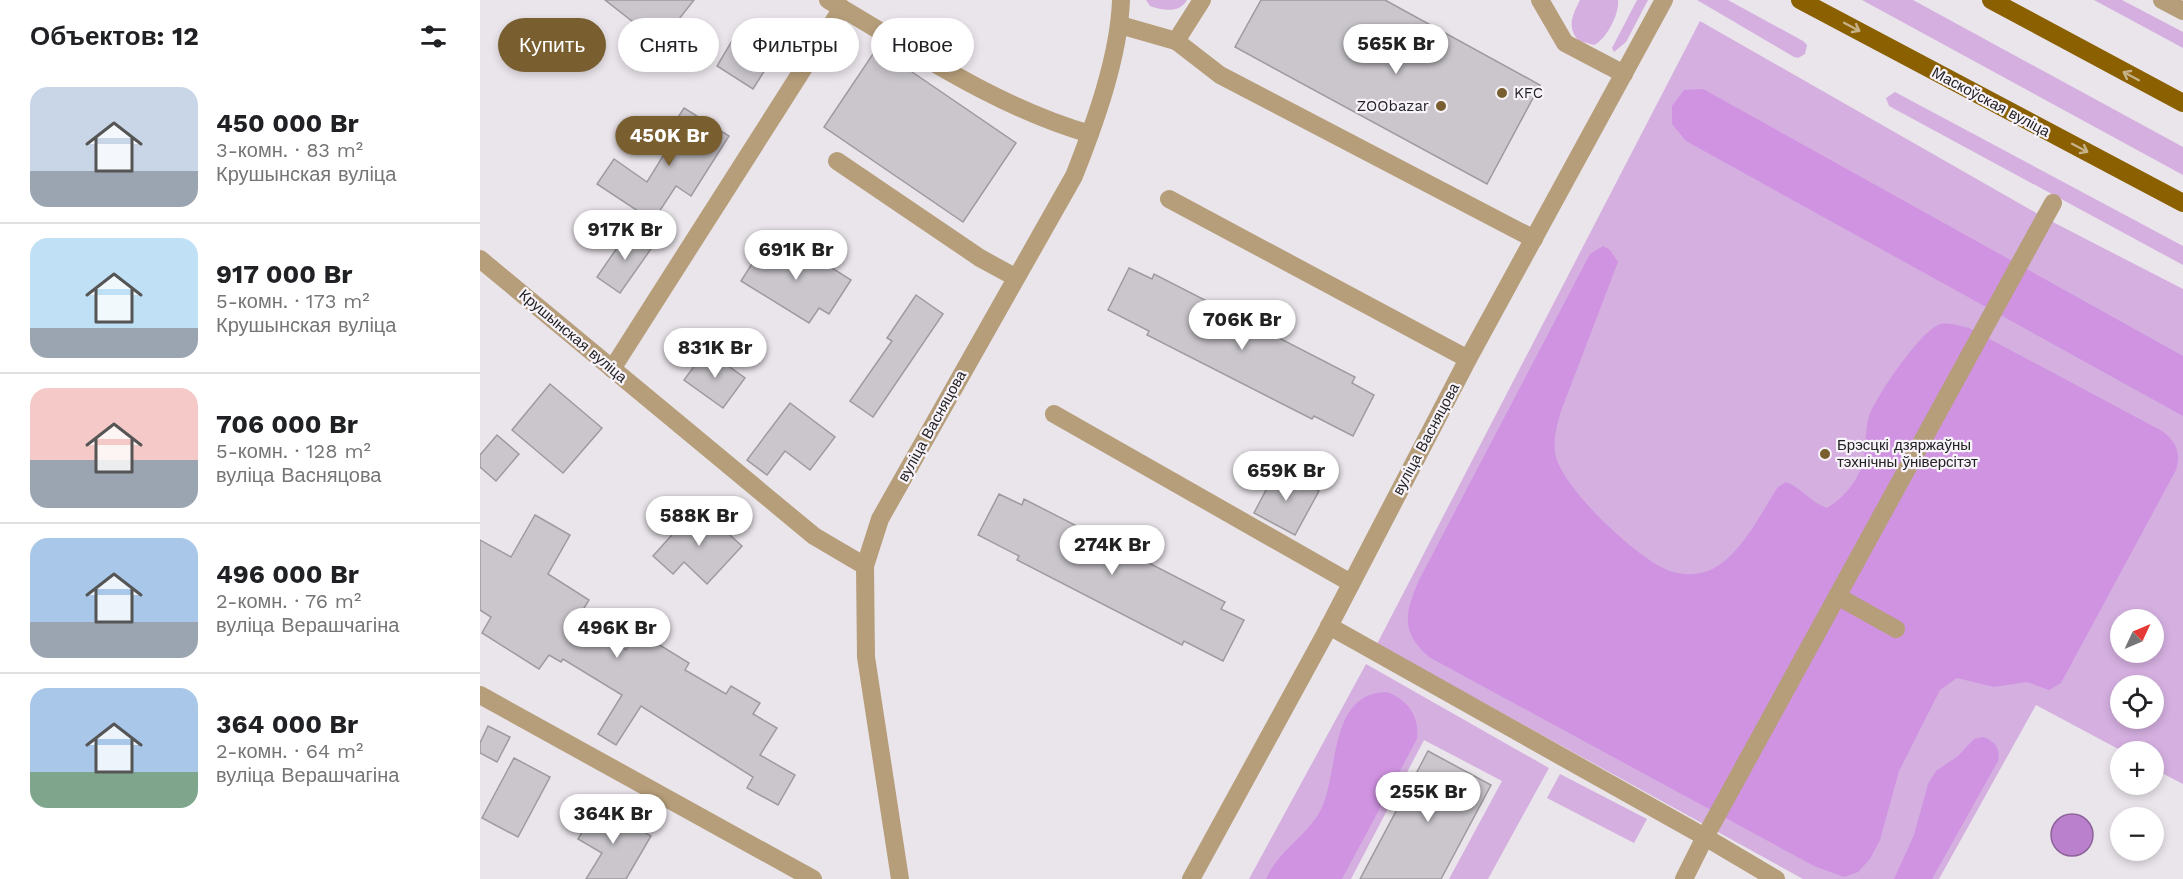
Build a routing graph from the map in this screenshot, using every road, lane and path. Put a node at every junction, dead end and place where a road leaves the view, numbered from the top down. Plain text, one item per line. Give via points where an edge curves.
1 (1121, 0) edge
2 (1202, 0) edge
3 (1540, 0) edge
4 (1664, 0) edge
5 (1800, 0) edge
6 (1991, 0) edge
7 (2162, 0) edge
8 (835, 4) edge
9 (2183, 11) edge
10 (1120, 25) junction
11 (1176, 41) junction
12 (1624, 74) junction
13 (2183, 103) edge
14 (1090, 134) junction
15 (837, 161) dead end
16 (1169, 199) dead end
17 (2054, 203) dead end
18 (2183, 203) edge
19 (1534, 239) junction
20 (480, 259) edge
21 (1015, 277) junction
22 (1468, 359) junction
23 (612, 369) junction
24 (1054, 414) dead end
25 (865, 566) junction
26 (1351, 583) junction
27 (1837, 596) junction
28 (1329, 626) junction
29 (1896, 629) dead end
30 (480, 695) edge
31 (1705, 837) junction
32 (813, 879) edge
33 (900, 879) edge
34 (1191, 879) edge
35 (1684, 879) edge
36 (1776, 879) edge

1 - 10 street, вуліца Васняцова
2 - 11 street
3 - 12 street via 1565,43
4 - 12 street, вуліца Васняцова
5 -> 18 main road, Маскоўская вуліца
13 -> 6 main road
7 - 9 street
8 - 14 street via 994,96 1056,124
8 - 23 street
10 - 11 street
10 - 14 street, вуліца Васняцова
11 - 19 street via 1220,75
12 - 19 street, вуліца Васняцова
14 - 21 street, вуліца Васняцова via 1074,176
15 - 21 street via 980,258
16 - 22 street
17 - 27 street
19 - 22 street, вуліца Васняцова
20 - 23 street, Крушынская вуліца
21 - 25 street, вуліца Васняцова via 880,519
22 - 26 street, вуліца Васняцова
23 - 25 street, Крушынская вуліца via 814,536
24 - 26 street
25 - 33 street, вуліца Васняцова via 866,657
26 - 28 street, вуліца Васняцова
27 - 29 street
27 - 31 street
28 - 31 street
28 - 34 street, вуліца Васняцова
30 - 32 street
31 - 35 street
31 - 36 street

